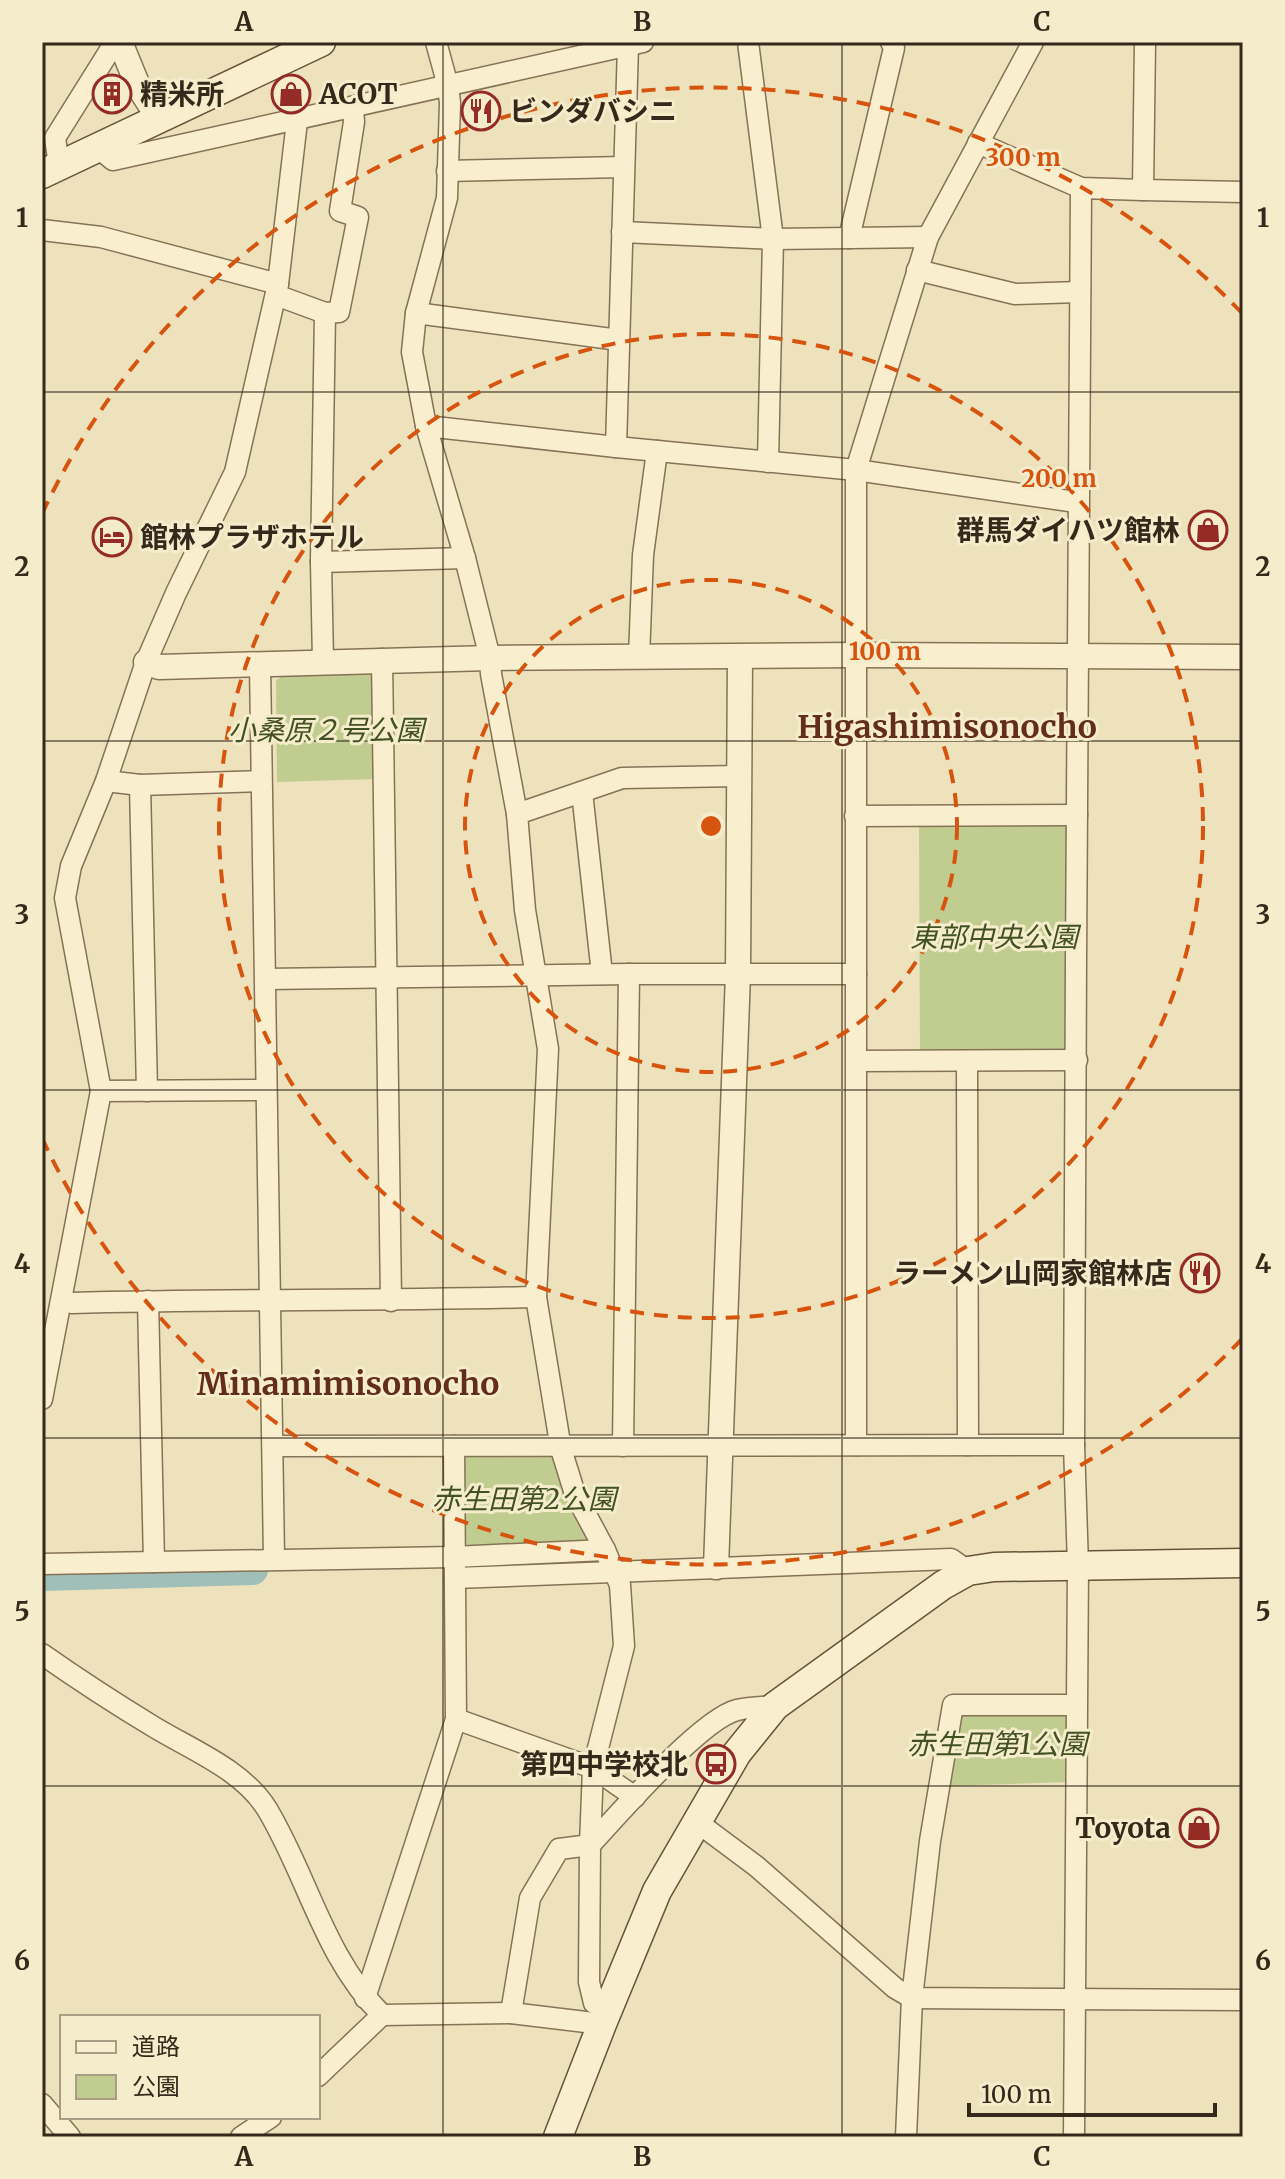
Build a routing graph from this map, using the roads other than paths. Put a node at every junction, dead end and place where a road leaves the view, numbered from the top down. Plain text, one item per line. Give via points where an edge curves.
1 (118, 42) edge
2 (136, 42) edge
3 (321, 42) edge
4 (436, 42) edge
5 (748, 42) edge
6 (891, 42) edge
7 (1033, 42) edge
8 (1145, 42) edge
9 (635, 44) edge
10 (448, 86) junction
11 (353, 109) junction
12 (158, 117) junction
13 (297, 121) junction
14 (978, 143) junction
15 (97, 147) junction
16 (623, 167) junction
17 (50, 170) edge
18 (447, 171) junction
19 (1081, 188) junction
20 (1143, 190) junction
21 (1243, 192) edge
22 (42, 230) edge
23 (622, 232) junction
24 (928, 237) junction
25 (849, 238) junction
26 (773, 239) junction
27 (917, 270) junction
28 (277, 290) junction
29 (1080, 292) junction
30 (325, 313) junction
31 (416, 313) junction
32 (619, 340) junction
33 (426, 426) junction
34 (616, 447) junction
35 (657, 451) junction
36 (768, 462) junction
37 (856, 470) junction
38 (1076, 502) junction
39 (465, 558) junction
40 (321, 562) junction
41 (855, 655) junction
42 (639, 657) junction
43 (740, 657) junction
44 (1243, 657) edge
45 (490, 658) junction
46 (1078, 658) junction
47 (382, 659) junction
48 (146, 662) junction
49 (323, 662) junction
50 (260, 665) junction
51 (740, 776) junction
52 (106, 781) junction
53 (260, 781) junction
54 (140, 785) junction
55 (582, 792) junction
56 (517, 814) junction
57 (1077, 815) junction
58 (855, 816) junction
59 (602, 974) junction
60 (629, 974) junction
61 (738, 974) junction
62 (856, 974) junction
63 (536, 975) junction
64 (387, 977) junction
65 (266, 979) junction
66 (1077, 1060) junction
67 (857, 1061) junction
68 (967, 1061) junction
69 (266, 1090) junction
70 (101, 1091) junction
71 (147, 1091) junction
72 (536, 1297) junction
73 (272, 1299) junction
74 (63, 1301) junction
75 (148, 1301) junction
76 (391, 1301) junction
77 (42, 1399) edge
78 (856, 1445) junction
79 (968, 1445) junction
80 (1074, 1445) junction
81 (273, 1446) junction
82 (454, 1446) junction
83 (561, 1446) junction
84 (623, 1446) junction
85 (722, 1446) junction
86 (605, 1550) junction
87 (453, 1557) junction
88 (274, 1559) junction
89 (154, 1562) junction
90 (1243, 1563) edge
91 (42, 1564) edge
92 (1078, 1565) junction
93 (716, 1567) junction
94 (614, 1571) junction
95 (968, 1571) junction
96 (455, 1578) junction
97 (42, 1654) edge
98 (1075, 1705) junction
99 (775, 1706) junction
100 (456, 1719) junction
101 (593, 1768) junction
102 (635, 1797) junction
103 (697, 1822) junction
104 (590, 1845) junction
105 (365, 1998) junction
106 (912, 1998) junction
107 (1074, 2000) junction
108 (1243, 2000) edge
109 (511, 2013) junction
110 (382, 2015) junction
111 (604, 2017) junction
112 (320, 2074) edge
113 (42, 2104) edge
114 (268, 2119) edge
115 (565, 2135) edge
116 (70, 2137) edge
117 (241, 2137) edge
118 (906, 2137) edge
119 (1074, 2137) edge

1 - 12 street
1 - 17 street via 55,138
2 - 12 street
3 - 12 main road
4 - 10 street
5 - 26 street
6 - 25 street via 894,48
7 - 14 street
8 - 20 street
9 - 10 street
9 - 16 street
10 - 11 street
10 - 18 street
11 - 13 street
11 - 30 street via 340,211 358,217 339,312
12 - 15 main road
13 - 15 street via 113,160
13 - 28 street
14 - 19 street
14 - 24 street
15 - 17 main road
16 - 18 street
16 - 23 street
18 - 31 street via 447,198
19 - 20 street
19 - 29 street
20 - 21 street
22 - 28 street via 101,237
23 - 26 street
23 - 32 street
24 - 25 street
24 - 27 street
25 - 26 street
26 - 36 street
27 - 29 street via 1015,294
27 - 37 street
28 - 30 street
28 - 48 street via 235,472
29 - 38 street
30 - 40 street
31 - 32 street
31 - 33 street via 412,352
32 - 34 street
33 - 34 street
33 - 39 street
34 - 35 street
35 - 36 street
35 - 42 street via 643,555
36 - 37 street
37 - 38 street
37 - 41 street
38 - 46 street
39 - 40 street
39 - 45 street
40 - 49 street
41 - 43 street
41 - 46 street
41 - 58 street
42 - 43 street
42 - 45 street
43 - 51 street
44 - 46 street
45 - 47 street
45 - 56 street
46 - 57 street
47 - 49 street
47 - 64 street
48 - 50 street via 159,667
48 - 52 street
49 - 50 street
50 - 53 street
51 - 55 street via 622,778
51 - 61 street
52 - 54 street
52 - 70 street via 71,866 65,898
53 - 54 street
53 - 65 street
54 - 71 street
55 - 56 street
55 - 59 street
56 - 63 street
57 - 58 street
57 - 66 street
58 - 62 street
59 - 60 street
59 - 63 street
60 - 61 street
60 - 84 street
61 - 62 street
61 - 85 street
62 - 67 street
63 - 64 street
63 - 72 street via 548,1049
64 - 65 street
64 - 76 street
65 - 69 street
66 - 68 street
66 - 80 street
67 - 68 street
67 - 78 street
68 - 79 street
69 - 71 street
69 - 73 street
70 - 71 street
70 - 74 street
72 - 76 street
72 - 83 street
73 - 75 street
73 - 76 street
73 - 81 street
74 - 75 street
74 - 77 street
75 - 89 street
78 - 79 street
78 - 85 street
79 - 80 street
80 - 92 street
81 - 82 street
81 - 88 street
82 - 83 street
82 - 87 street
83 - 84 street
83 - 86 street via 575,1494
84 - 85 street
85 - 93 street
86 - 87 street
86 - 94 street
87 - 88 street
87 - 96 street
88 - 89 street
89 - 91 street
90 - 92 main road
92 - 95 main road
92 - 98 street
93 - 94 street
93 - 95 street via 951,1559
94 - 96 street
94 - 101 street via 620,1585 624,1646
95 - 99 main road
96 - 100 street
97 - 105 street via 242,1780 266,1807 343,1967
98 - 106 street via 953,1705
98 - 107 street
99 - 102 street via 736,1710 721,1718
99 - 103 main road via 737,1753
100 - 101 street
100 - 105 street
101 - 102 street
101 - 104 street
102 - 104 street
103 - 106 street
103 - 111 main road via 657,1891
104 - 109 street via 559,1849 530,1898
104 - 111 street via 589,1982
105 - 110 street
106 - 107 street
106 - 118 street
107 - 108 street
107 - 119 street
109 - 110 street
109 - 111 street
110 - 112 street
111 - 115 main road
113 - 116 street
114 - 117 street

